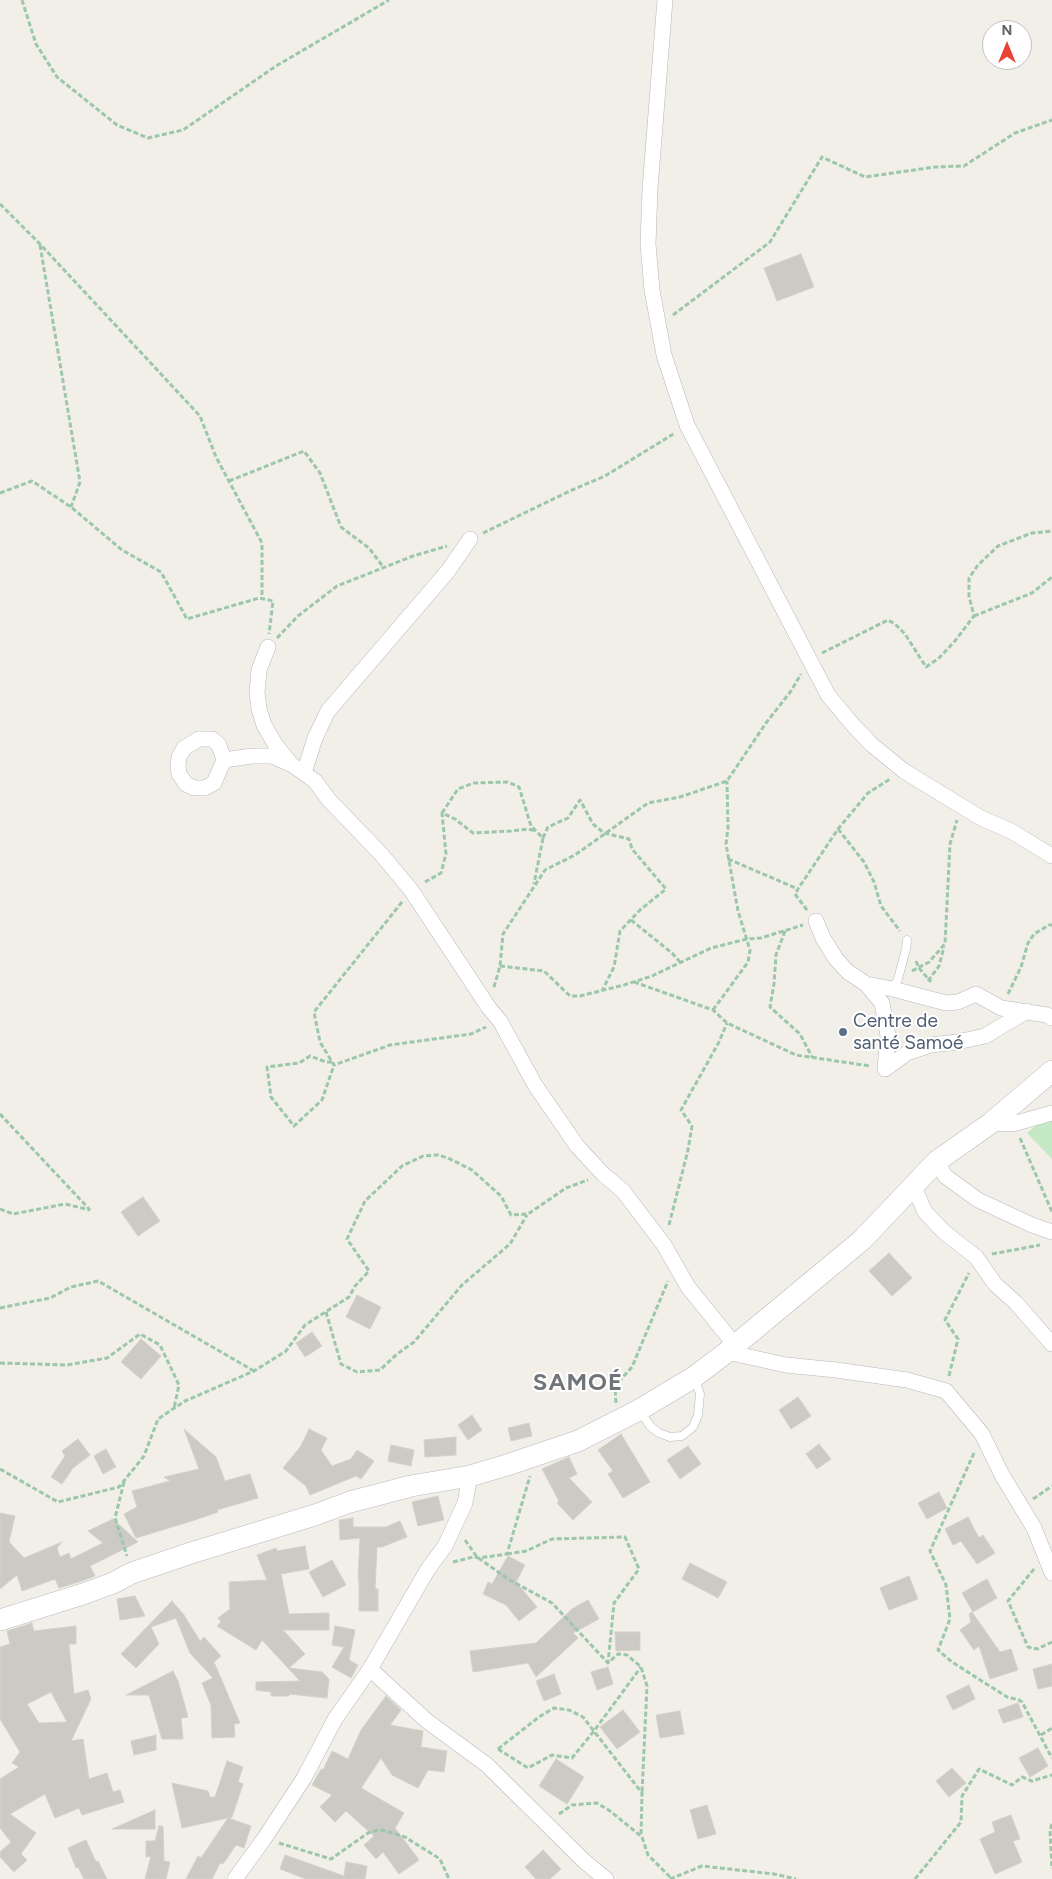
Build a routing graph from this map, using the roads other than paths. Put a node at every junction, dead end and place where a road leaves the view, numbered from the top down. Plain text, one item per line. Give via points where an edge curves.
1 (665, 0) edge
2 (470, 539) dead end
3 (268, 647) road end
4 (224, 760) dead end
5 (291, 764) junction
6 (304, 773) junction
7 (1052, 856) edge
8 (816, 921) road end
9 (907, 940) road end
10 (866, 984) junction
11 (895, 984) junction
12 (1027, 1011) junction
13 (1052, 1018) edge
14 (1052, 1071) edge
15 (1052, 1113) edge
16 (991, 1123) junction
17 (937, 1161) junction
18 (914, 1187) junction
19 (1048, 1238) edge
20 (1052, 1344) edge
21 (731, 1349) junction
22 (694, 1377) junction
23 (640, 1410) junction
24 (470, 1476) junction
25 (1052, 1573) edge
26 (0, 1620) edge
27 (370, 1669) junction
28 (235, 1879) edge
29 (606, 1879) edge

1 - 7 street via 648,244 658,326 668,370 687,425 828,695 853,725 904,771
2 - 6 street via 448,571 328,711
3 - 5 street via 259,670 259,709 275,744
4 - 5 street via 272,756
5 - 6 street
6 - 21 street via 411,890 500,1021 535,1085 577,1146 623,1192 664,1245 688,1287
8 - 10 street via 836,959
9 - 11 lane
10 - 11 street
10 - 12 street via 882,1003 888,1036 885,1068 907,1053 931,1045 985,1036
11 - 12 street via 916,995 946,1003 976,994 1001,1008
12 - 13 street
14 - 16 main road
15 - 16 street via 1013,1124
16 - 17 main road
17 - 18 main road
17 - 19 street via 945,1176 978,1200 1032,1225
18 - 20 street via 926,1212 944,1232 976,1257 995,1284
18 - 21 main road via 855,1246
21 - 22 main road
21 - 25 street via 786,1366 907,1380 946,1391 982,1434 1034,1528
22 - 23 main road
22 - 23 lane via 700,1394 698,1415 694,1427 682,1436 670,1437 659,1433
23 - 24 main road via 578,1441
24 - 26 main road via 411,1486 350,1502
24 - 27 street via 456,1526
27 - 28 street via 335,1719 304,1778
27 - 29 street via 427,1721 487,1765

